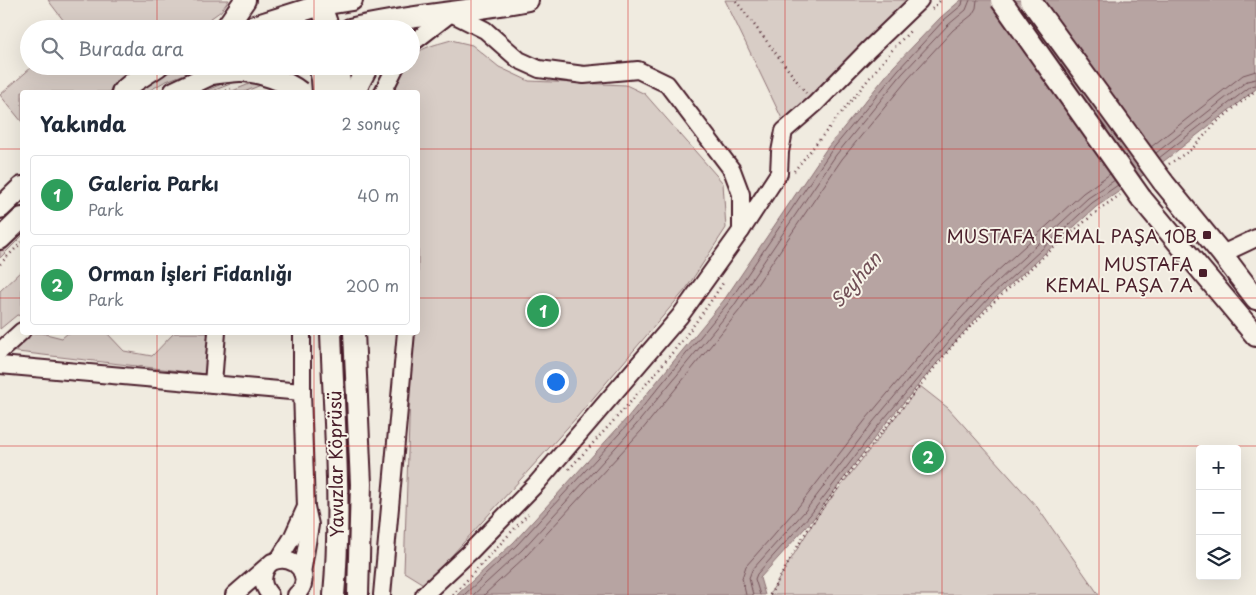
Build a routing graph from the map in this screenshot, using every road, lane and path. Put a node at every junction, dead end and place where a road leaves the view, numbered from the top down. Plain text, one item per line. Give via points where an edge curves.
1 (245, 0) edge
2 (352, 0) edge
3 (528, 0) edge
4 (920, 0) edge
5 (1001, 0) edge
6 (1030, 0) edge
7 (736, 1) edge
8 (308, 9) edge
9 (452, 12) junction
10 (419, 16) junction
11 (231, 20) edge
12 (273, 20) edge
13 (320, 20) edge
14 (398, 20) edge
15 (414, 20) edge
16 (420, 37) edge
17 (144, 75) edge
18 (210, 75) edge
19 (262, 75) edge
20 (320, 75) edge
21 (339, 75) edge
22 (363, 75) edge
23 (392, 75) edge
24 (124, 90) edge
25 (178, 90) edge
26 (297, 90) edge
27 (323, 90) edge
28 (342, 90) edge
29 (357, 90) edge
30 (384, 90) edge
31 (1256, 90) edge
32 (815, 104) junction
33 (1166, 173) junction
34 (20, 189) edge
35 (1131, 196) junction
36 (0, 208) edge
37 (20, 220) edge
38 (741, 231) junction
39 (1256, 238) edge
40 (0, 239) edge
41 (20, 244) edge
42 (1222, 254) junction
43 (0, 264) edge
44 (1256, 299) edge
45 (20, 333) edge
46 (217, 335) edge
47 (302, 335) edge
48 (332, 335) edge
49 (354, 335) edge
50 (406, 335) edge
51 (1256, 336) edge
52 (0, 351) edge
53 (0, 365) edge
54 (214, 384) junction
55 (302, 392) junction
56 (306, 507) junction
57 (273, 563) junction
58 (303, 576) junction
59 (267, 594) edge
60 (234, 595) edge
61 (296, 595) edge
62 (312, 595) edge
63 (334, 595) edge
64 (358, 595) edge
65 (382, 595) edge
66 (424, 595) edge
67 (770, 595) edge

1 - 11 main road
2 - 8 main road
3 - 9 main road
4 - 32 street
5 - 35 main road, bridge
6 - 33 main road, bridge
7 - 32 path
8 - 12 main road
8 - 13 main road
9 - 10 main road
9 - 16 street
9 - 38 street via 484,30 519,60 539,69 584,75 638,70 667,84 732,170 741,194
10 - 14 main road
10 - 15 main road
17 - 24 main road
18 - 25 main road
19 - 26 main road, bridge
20 - 27 main road
21 - 28 main road
22 - 29 main road
23 - 30 street
31 - 33 path via 1217,122
32 - 38 street via 784,131 779,173
33 - 42 main road
34 - 36 main road
35 - 51 main road
35 - 67 path via 1100,208 994,301 953,346 823,507
37 - 40 main road
38 - 66 street via 680,316 536,483
39 - 42 street
41 - 43 path
42 - 44 main road
45 - 52 street
46 - 54 street
47 - 55 street
48 - 63 main road, Yavuzlar Köprüsü via 337,493
49 - 64 main road, Yavuzlar Köprüsü via 360,484
50 - 65 street
53 - 54 street
54 - 55 street
55 - 56 street
56 - 57 street via 292,538
56 - 58 street via 310,525
57 - 58 street via 286,559 293,561
57 - 59 street via 263,574
57 - 60 street
58 - 61 street via 302,587
58 - 62 street

